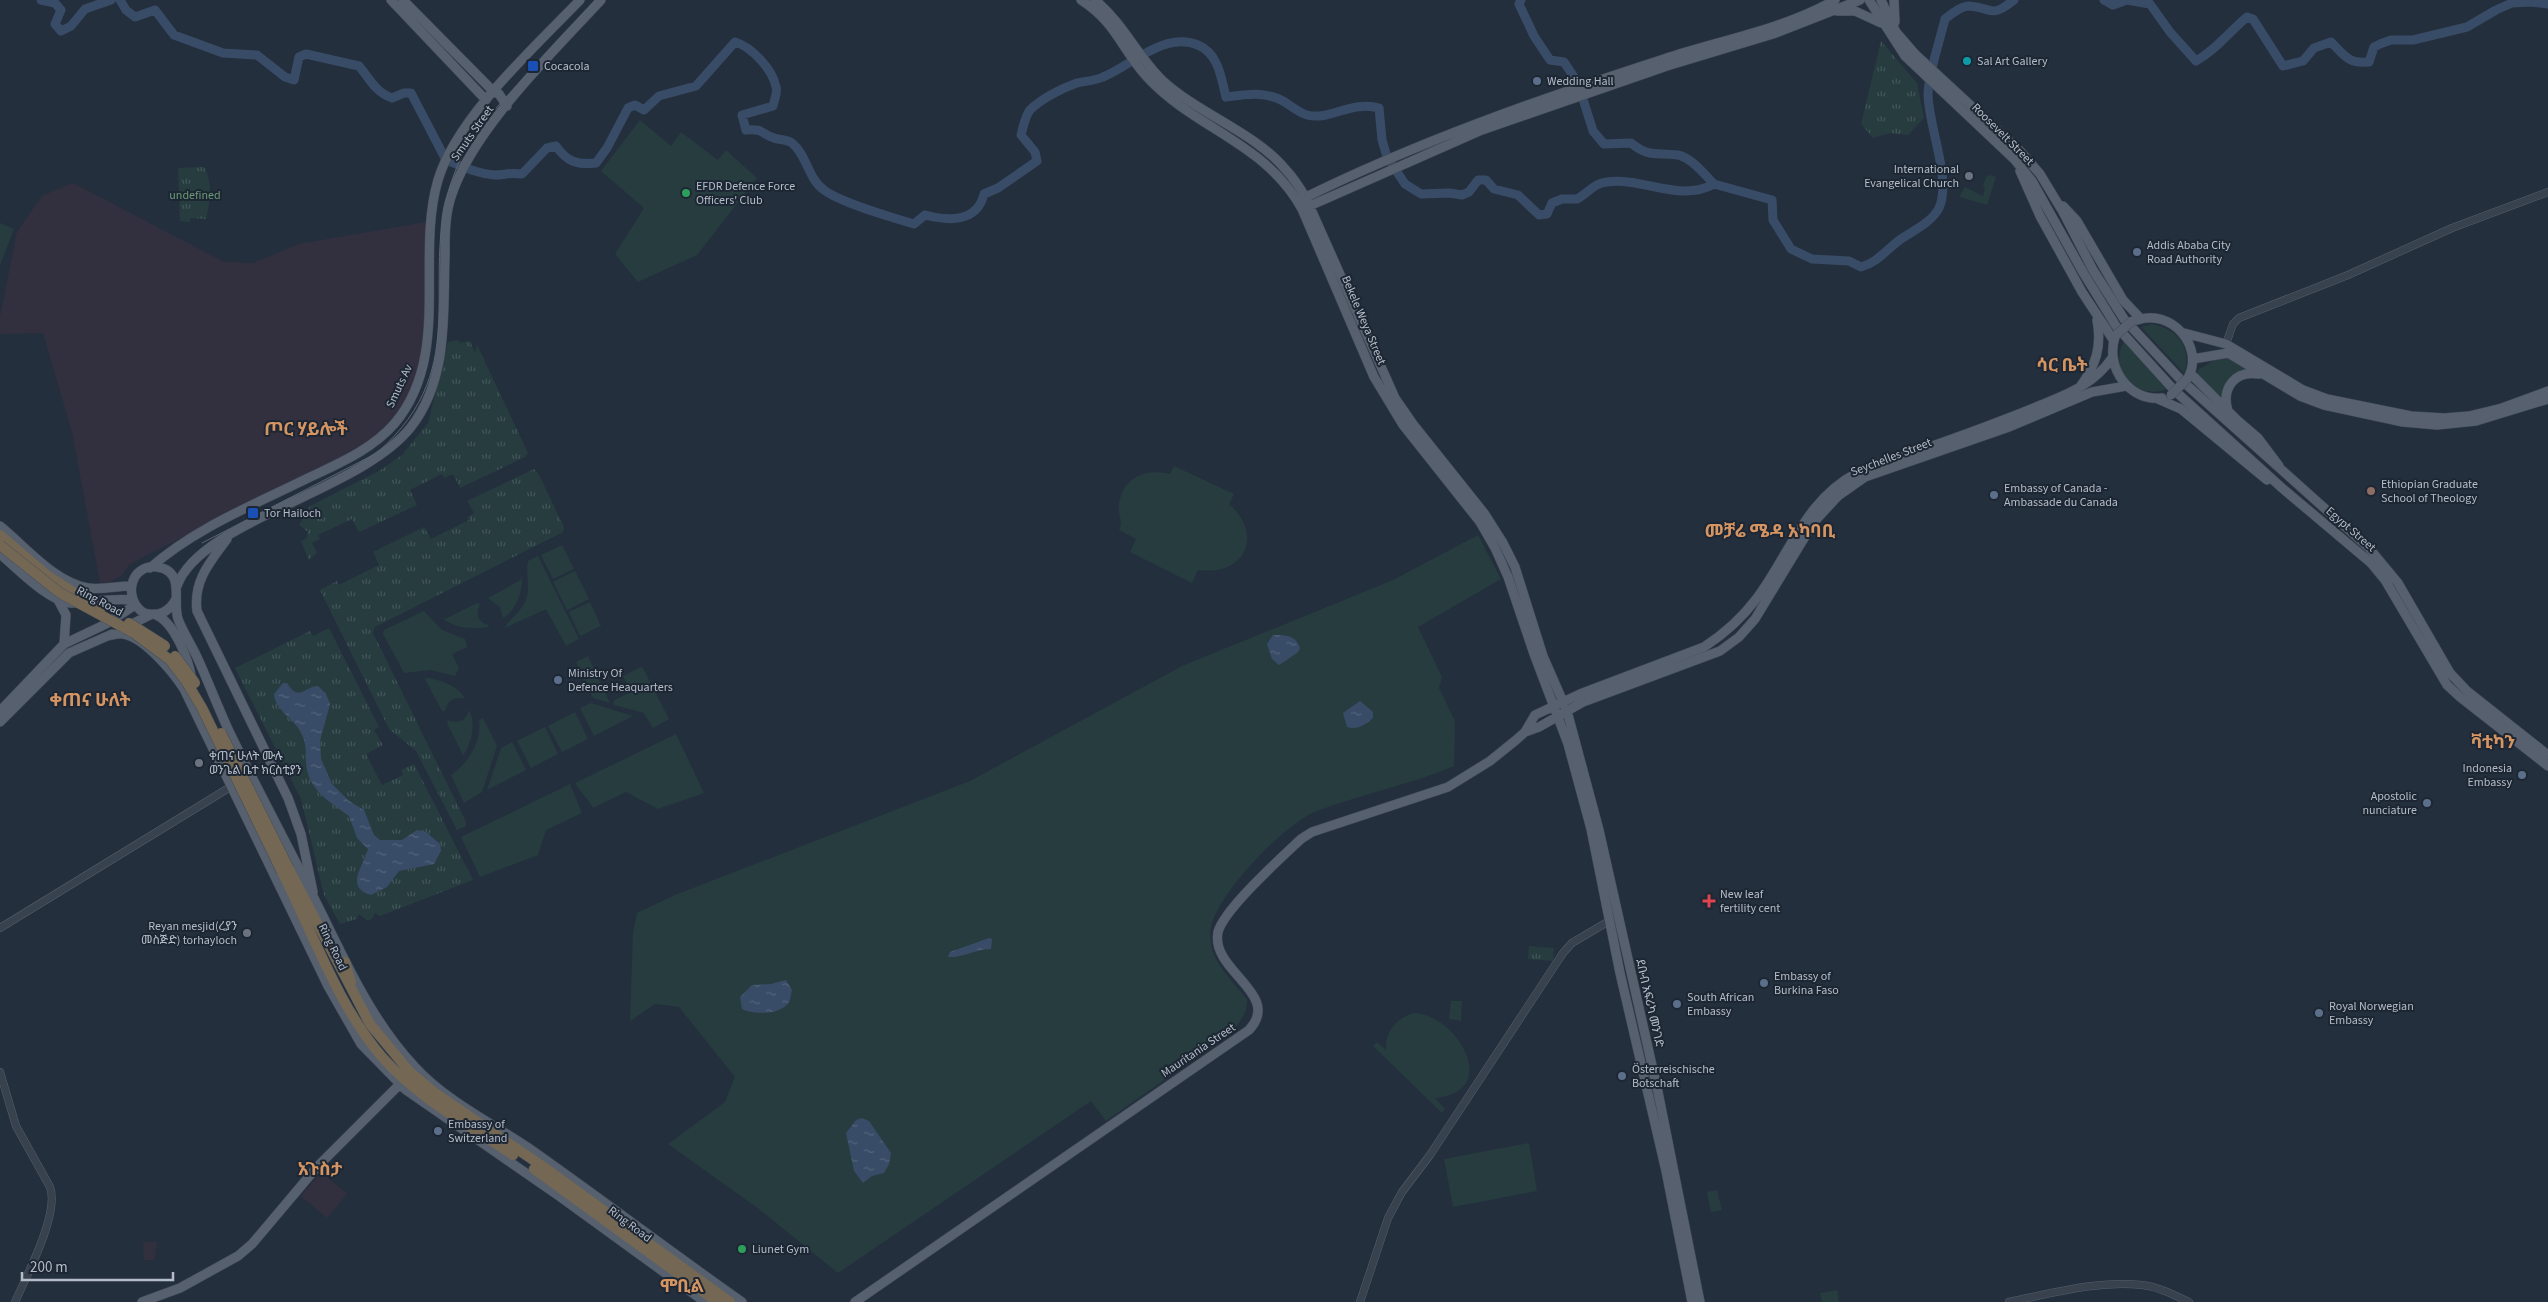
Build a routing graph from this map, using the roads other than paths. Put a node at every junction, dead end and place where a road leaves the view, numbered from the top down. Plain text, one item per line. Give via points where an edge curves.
1 (391, 0) edge
2 (403, 0) edge
3 (580, 0) edge
4 (601, 0) edge
5 (1081, 0) edge
6 (1095, 0) edge
7 (1860, 0) edge
8 (1869, 0) edge
9 (1881, 0) edge
10 (1894, 0) edge
11 (1832, 4) edge
12 (1883, 24) junction
13 (1896, 32) junction
14 (1139, 59) junction
15 (1923, 68) junction
16 (494, 92) junction
17 (1578, 93) junction
18 (1952, 96) junction
19 (486, 100) junction
20 (507, 106) junction
21 (443, 164) joint
22 (2018, 164) junction
23 (1300, 189) junction
24 (2548, 192) edge
25 (1321, 195) junction
26 (2056, 199) junction
27 (1304, 204) junction
28 (1316, 220) junction
29 (2097, 317) junction
30 (2132, 320) junction
31 (2184, 333) junction
32 (2116, 334) junction
33 (2226, 344) junction
34 (2112, 358) junction
35 (2193, 359) junction
36 (2260, 374) junction
37 (1378, 375) junction
38 (2189, 376) junction
39 (2126, 386) junction
40 (2078, 389) junction
41 (2548, 391) edge
42 (2158, 399) junction
43 (2548, 399) edge
44 (2228, 411) junction
45 (2411, 419) junction
46 (2282, 473) junction
47 (2280, 486) junction
48 (0, 526) edge
49 (0, 535) edge
50 (228, 537) junction
51 (0, 545) edge
52 (0, 554) edge
53 (150, 568) junction
54 (131, 586) junction
55 (177, 586) junction
56 (57, 598) junction
57 (176, 599) junction
58 (133, 602) junction
59 (153, 615) junction
60 (108, 636) junction
61 (64, 644) junction
62 (1563, 702) junction
63 (193, 706) junction
64 (1554, 706) junction
65 (1567, 711) junction
66 (2, 715) edge
67 (1558, 716) junction
68 (1525, 732) junction
69 (2548, 755) edge
70 (2548, 766) edge
71 (232, 786) junction
72 (285, 871) junction
73 (314, 899) junction
74 (1609, 921) junction
75 (0, 928) edge
76 (345, 962) junction
77 (318, 963) junction
78 (338, 987) junction
79 (354, 995) junction
80 (0, 1072) edge
81 (401, 1085) junction
82 (15, 1302) edge
83 (142, 1302) edge
84 (156, 1302) edge
85 (705, 1302) edge
86 (717, 1302) edge
87 (730, 1302) edge
88 (742, 1302) edge
89 (855, 1302) edge
90 (1360, 1302) edge
91 (1692, 1302) edge
92 (1700, 1302) edge
93 (2009, 1302) edge
94 (2189, 1302) edge

1 - 19 main road
2 - 16 main road
3 - 16 main road
4 - 20 main road, Smuts Street
5 - 14 main road, Bekele Weya Street via 1112,26
6 - 14 main road via 1118,21
7 - 11 main road
8 - 12 main road, Roosevelt Street
9 - 13 main road, Roosevelt Street
10 - 13 main road
11 - 12 main road
11 - 17 main road via 1773,34
12 - 15 main road, Roosevelt Street via 1905,56
13 - 15 main road, Roosevelt Street
14 - 23 main road via 1181,96 1275,158
14 - 27 main road, Bekele Weya Street via 1174,100 1269,166
15 - 18 main road, Roosevelt Street
16 - 19 main road
16 - 20 main road
17 - 25 main road via 1391,170
17 - 25 main road via 1478,123 1383,163
18 - 22 main road, Roosevelt Street
18 - 26 main road, Roosevelt Street via 2021,152
19 - 21 main road, Smuts Street
20 - 50 main road, Smuts Street via 466,161 450,199 445,235 444,311 439,362 424,408 402,439 378,458
21 - 53 main road, Smuts Av via 430,219 427,342 423,365 395,423 381,437 344,461 191,536
22 - 29 main road via 2040,216
22 - 32 main road, Roosevelt Street via 2042,197
23 - 25 main road
23 - 27 main road
24 - 33 street via 2452,228 2348,275 2239,318 2233,324
25 - 27 main road
25 - 28 main road
26 - 30 main road, Roosevelt Street via 2093,270
26 - 30 main road via 2072,214
27 - 28 main road
27 - 37 main road, Bekele Weya Street
28 - 37 main road
29 - 32 main road
29 - 40 main road via 2099,348 2091,371
30 - 31 main road via 2159,319
30 - 32 main road, bridge
30 - 46 main road, Egypt Street via 2180,380
31 - 33 main road
31 - 35 main road via 2191,344
32 - 34 main road
32 - 47 main road, Egypt Street
33 - 45 main road via 2303,390
34 - 39 main road
34 - 40 main road, Seychelles Street via 2101,373
35 - 36 main road via 2228,353
35 - 38 main road
36 - 44 main road via 2237,376 2230,384 2226,396
36 - 45 main road via 2292,393 2324,405
37 - 62 main road, ደቡብ አፍሪካ መንገድ via 1484,513 1503,543 1515,567 1543,656
37 - 64 main road, Bekele Weya Street via 1403,425 1491,540 1508,577
38 - 42 main road, bridge via 2171,395
38 - 44 main road
39 - 42 main road
39 - 65 main road, Seychelles Street via 2092,392 2009,427 1854,483 1814,522 1755,618 1739,637 1720,652 1700,661 1605,693
40 - 62 main road, Seychelles Street via 1979,430 1856,473 1816,505 1758,597 1720,636 1685,656
41 - 45 main road via 2469,416
42 - 47 main road via 2182,410 2250,469
43 - 45 main road via 2476,422 2437,425
44 - 46 main road via 2266,446
46 - 69 main road, Egypt Street via 2369,548 2389,570 2443,663 2467,691
47 - 70 main road, Egypt Street via 2371,563 2385,580 2447,685
48 - 54 main road via 45,565 74,583 96,588
49 - 72 highway, Ring Road, bridge via 48,576 146,632 178,660 205,700
50 - 55 main road via 195,559 181,575
50 - 73 main road via 200,578 197,611 288,798 301,834
51 - 72 highway, Ring Road, bridge via 60,593 134,633 170,660 197,700
52 - 56 main road
53 - 54 main road via 138,574
53 - 55 main road via 164,569
54 - 58 main road
55 - 57 main road
56 - 58 main road via 70,603 107,598
56 - 61 main road via 66,614
57 - 59 main road via 168,610
57 - 73 main road, Ring Road via 180,624 260,795
58 - 59 main road
58 - 61 main road via 99,628
59 - 60 main road
59 - 63 main road via 164,618 186,656 193,686
60 - 63 main road via 128,636 152,652 181,684
60 - 66 main road via 69,653
61 - 66 main road
62 - 64 main road, Seychelles Street
62 - 65 main road, ደቡብ አፍሪካ መንገድ
63 - 71 main road
64 - 67 main road, Bekele Weya Street
64 - 68 main road, Mauritania Street via 1535,715
65 - 67 main road, Seychelles Street
65 - 92 main road, ደቡብ አፍሪካ መንገድ via 1599,830 1658,1092
67 - 68 main road, Mauritania Street
67 - 74 main road, ደቡብ አፍሪካ መንገድ via 1591,829
68 - 89 main road, Mauritania Street via 1490,761 1448,787 1301,838 1227,914 1218,932 1218,950 1222,958 1259,1006 1258,1017 1249,1030
71 - 75 street
71 - 77 main road
72 - 78 highway, Ring Road
72 - 79 highway
73 - 76 main road, Ring Road
74 - 90 street via 1572,943 1563,953 1430,1155 1402,1192 1388,1218
74 - 91 main road, ደቡብ አፍሪካ መንገድ
76 - 79 highway
76 - 88 main road, Ring Road via 385,1031 425,1078 550,1163
77 - 78 highway
77 - 81 main road via 356,1036
78 - 86 highway, Ring Road via 362,1030 382,1056 414,1087
79 - 87 highway, Ring Road via 380,1039 434,1093 548,1170
80 - 82 street via 16,1126 50,1187 52,1198 37,1253
81 - 83 main road via 317,1167 245,1250 180,1288
81 - 84 main road via 319,1168 255,1247 218,1274
81 - 85 main road
93 - 94 street via 2105,1284 2143,1285

